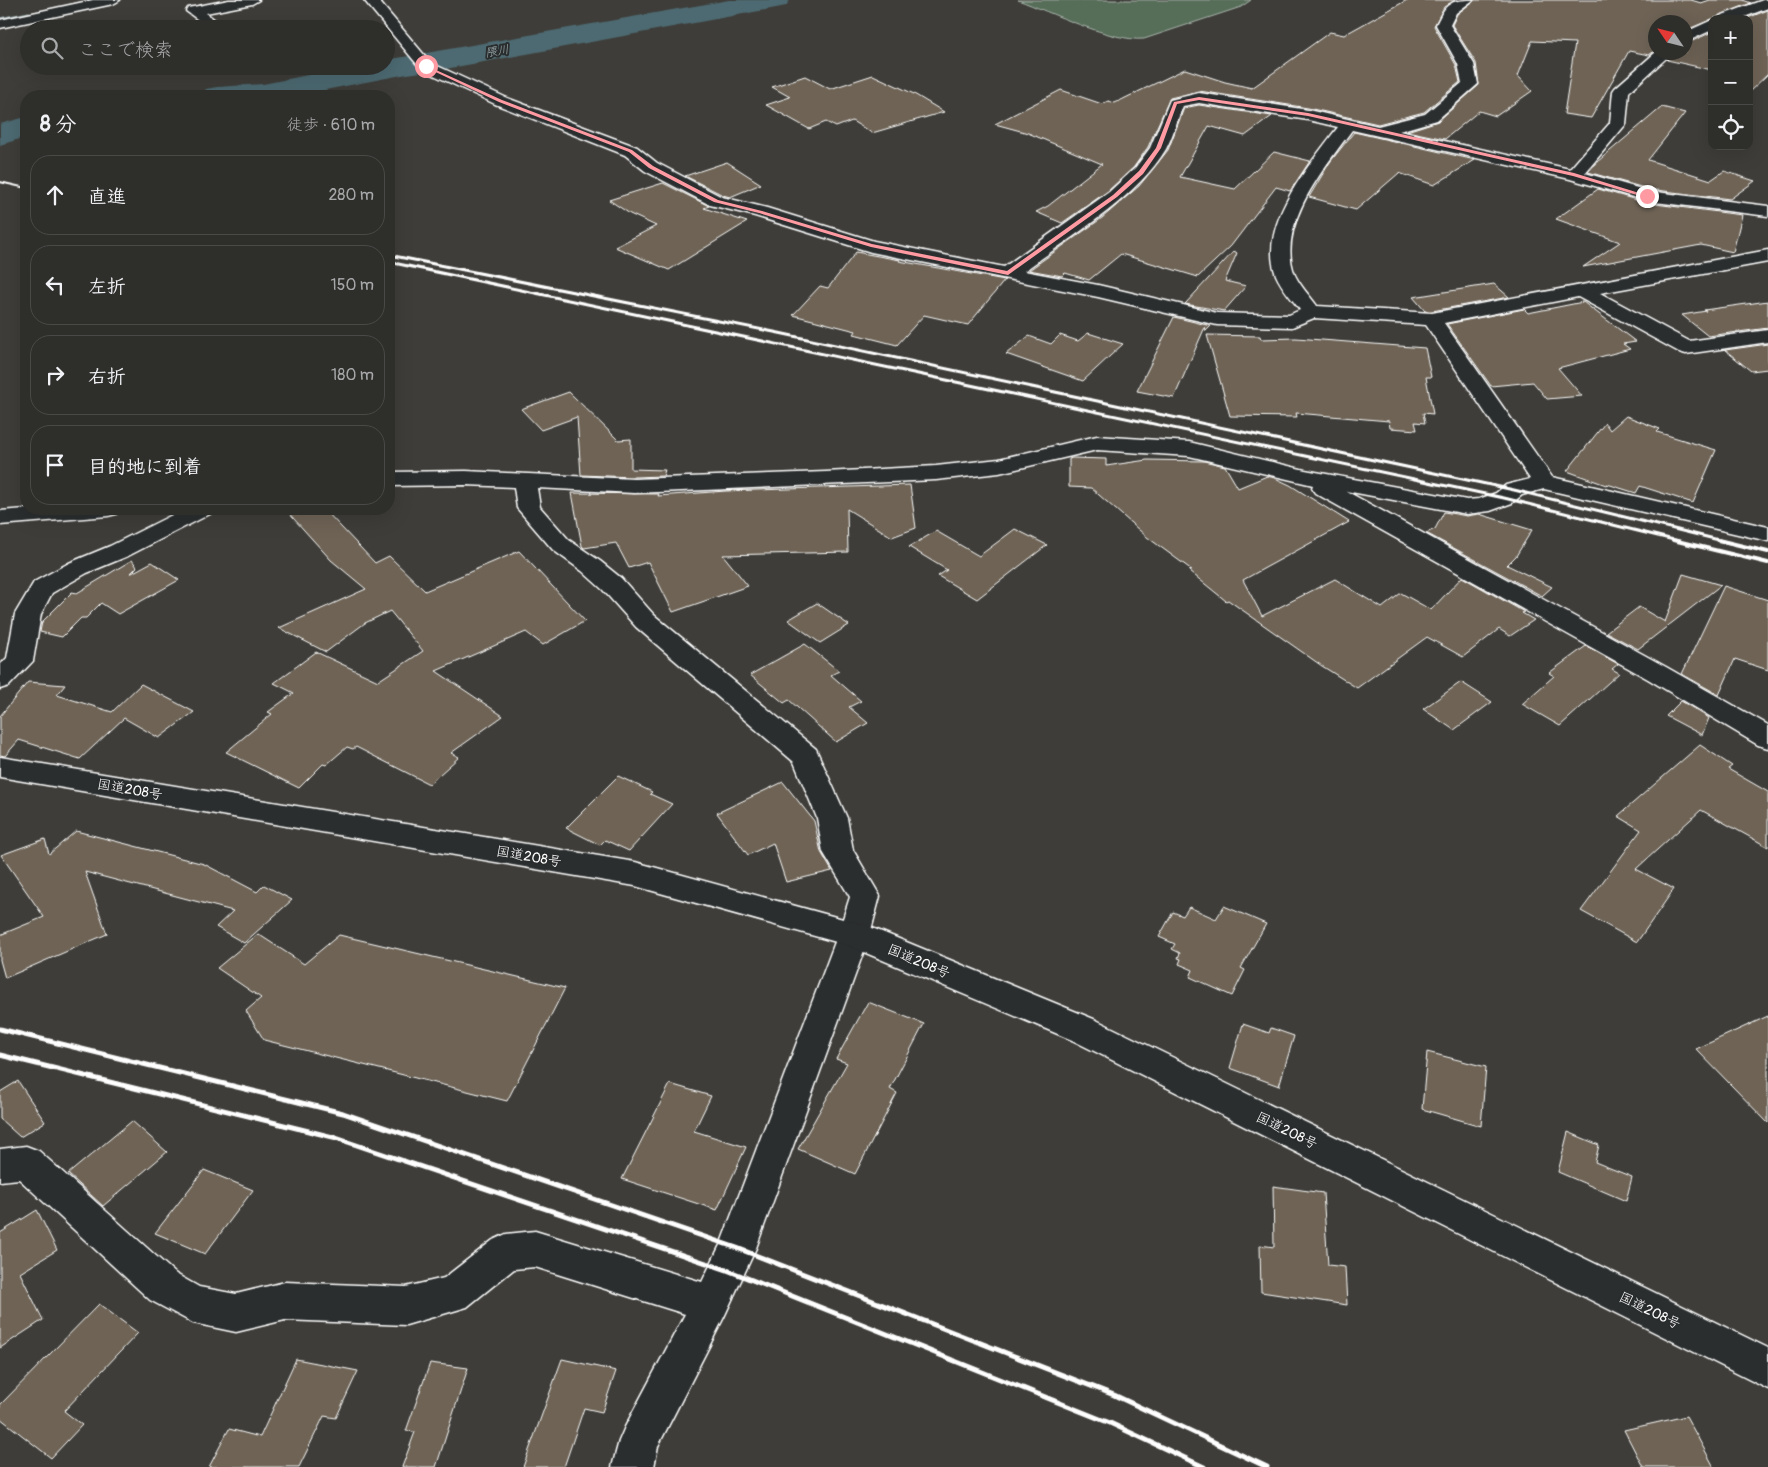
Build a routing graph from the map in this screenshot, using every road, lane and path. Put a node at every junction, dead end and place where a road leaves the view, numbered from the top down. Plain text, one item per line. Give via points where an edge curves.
1 (113, 0) edge
2 (252, 0) edge
3 (371, 0) edge
4 (1466, 0) edge
5 (1764, 7) edge
6 (1738, 15) edge
7 (206, 20) edge
8 (388, 20) edge
9 (0, 24) edge
10 (1708, 26) edge
11 (395, 28) edge
12 (1693, 34) edge
13 (1654, 60) edge
14 (1348, 124) junction
15 (1376, 131) junction
16 (1574, 175) junction
17 (1768, 211) edge
18 (1768, 256) edge
19 (1008, 273) junction
20 (1581, 291) junction
21 (1311, 312) junction
22 (1432, 319) junction
23 (1768, 336) edge
24 (1305, 478) junction
25 (395, 479) edge
26 (524, 480) junction
27 (1544, 482) junction
28 (36, 515) edge
29 (190, 515) edge
30 (0, 518) edge
31 (1768, 534) edge
32 (0, 680) edge
33 (1768, 738) edge
34 (0, 767) edge
35 (854, 934) junction
36 (0, 1165) edge
37 (711, 1304) junction
38 (1768, 1369) edge
39 (632, 1467) edge

1 - 9 main road
2 - 7 main road via 193,11
3 - 8 main road
4 - 15 main road via 1450,11 1443,25 1466,64 1470,84 1431,117
5 - 6 main road
10 - 12 main road
11 - 19 main road via 422,60 501,101 631,151 651,167 716,201 871,246
13 - 16 main road via 1621,91 1618,124
14 - 15 main road
14 - 19 main road via 1199,98 1176,103 1158,148 1141,172 1115,196
14 - 21 main road via 1289,213 1280,253 1286,275
15 - 16 main road
16 - 17 main road via 1647,196
18 - 20 main road
19 - 21 main road via 1217,319 1292,322
20 - 22 main road
20 - 23 main road via 1686,348
21 - 22 main road
22 - 27 main road
24 - 26 main road via 1189,449 1097,443 999,466 936,473 634,486
24 - 27 main road via 1467,507 1482,506 1504,498 1514,490
24 - 33 main road
25 - 26 main road
26 - 35 main road via 529,508 561,545 612,584 645,621 806,756 832,818 838,852 865,896
27 - 31 main road
28 - 30 main road
29 - 32 main road via 43,588 28,614 20,661
34 - 35 main road, 国道208号 via 635,874
35 - 37 main road via 737,1248
35 - 38 main road, 国道208号 via 1084,1030
36 - 37 main road via 26,1162 164,1287 193,1304 236,1312 285,1301 406,1306 454,1294 506,1252 535,1249
37 - 39 main road via 639,1441

